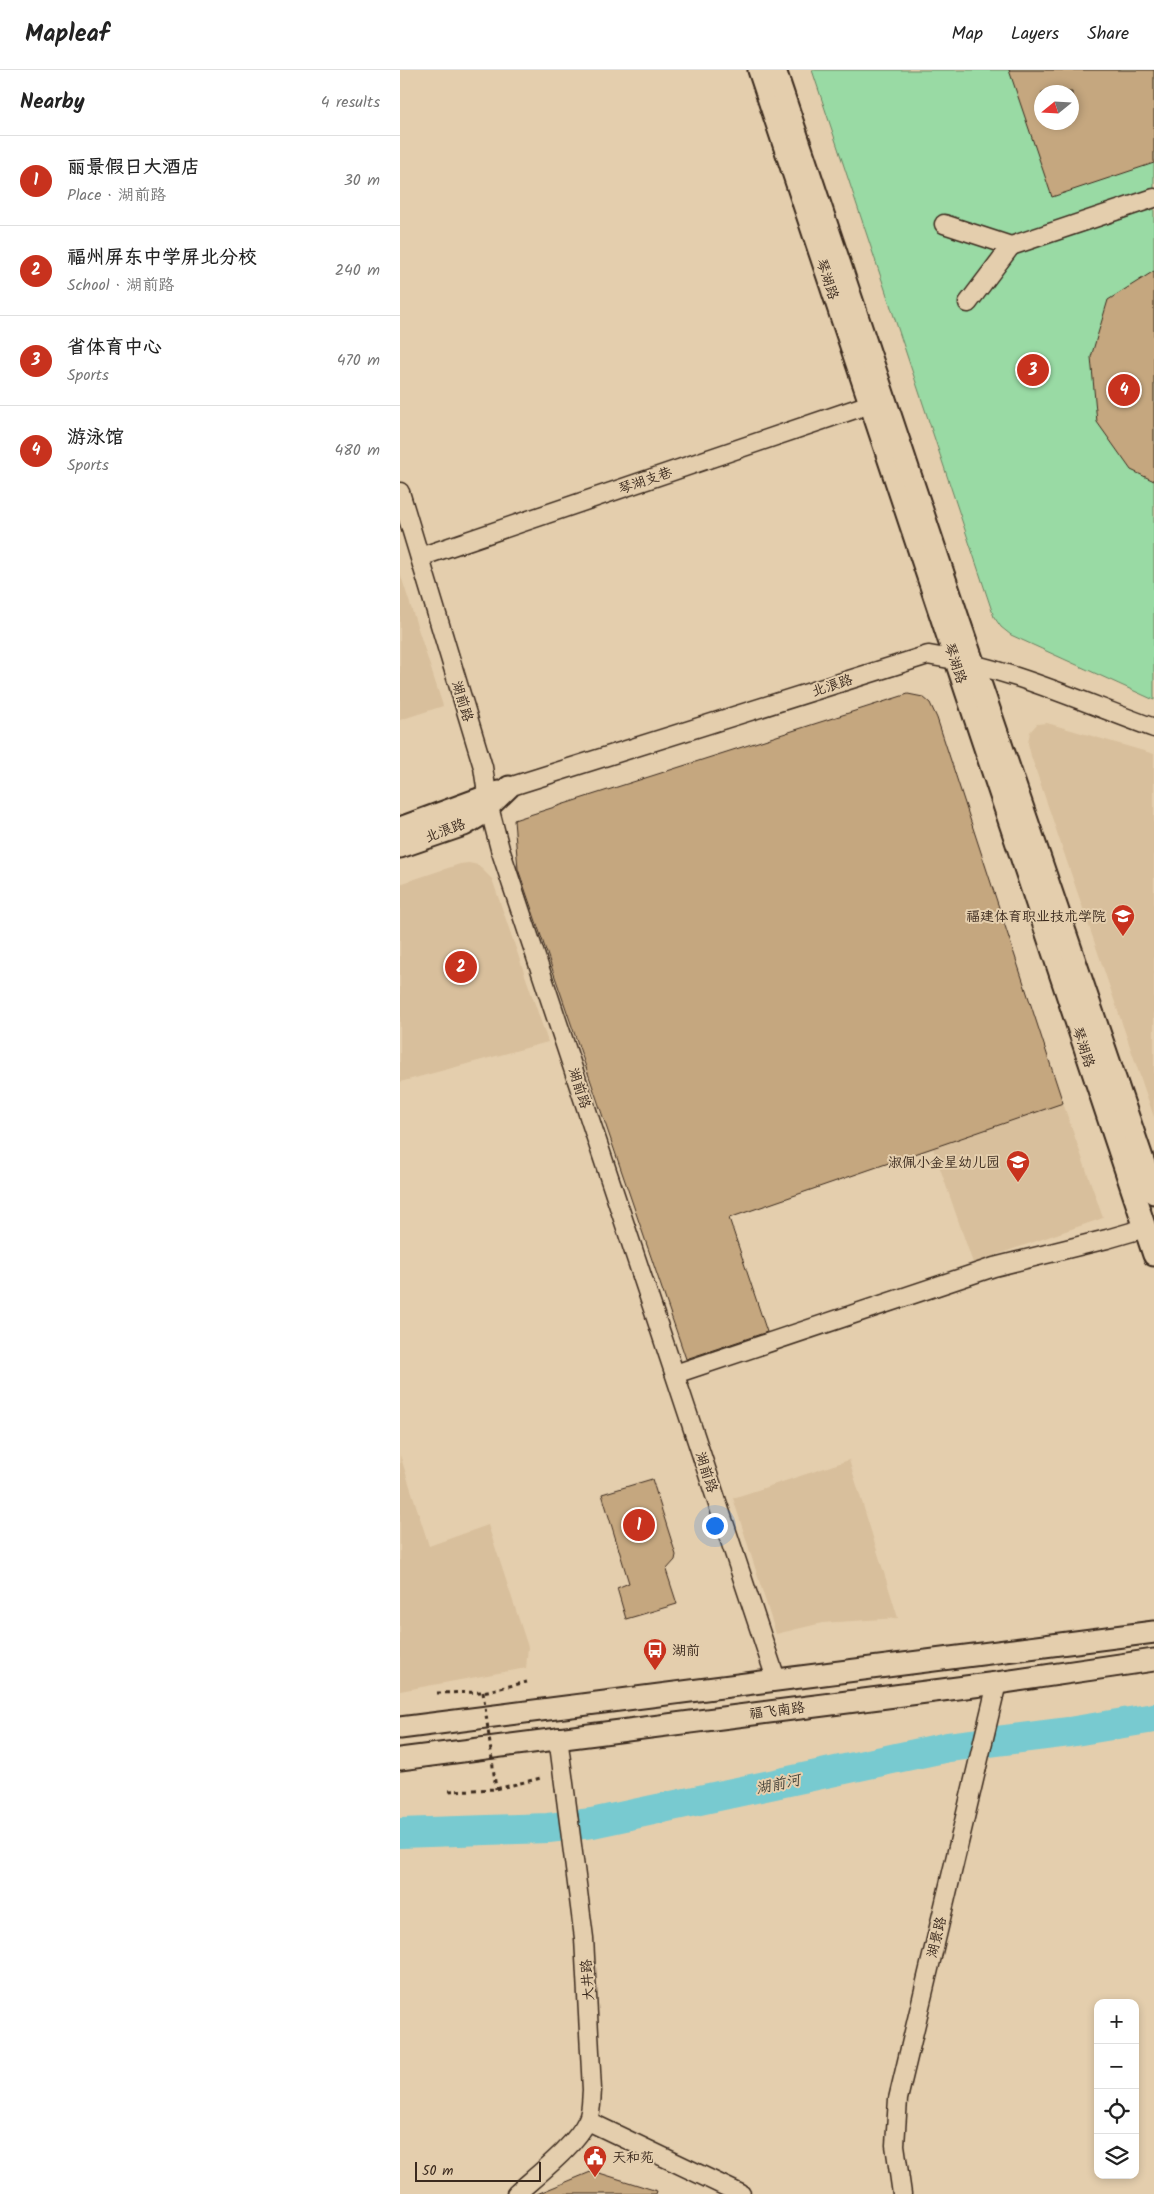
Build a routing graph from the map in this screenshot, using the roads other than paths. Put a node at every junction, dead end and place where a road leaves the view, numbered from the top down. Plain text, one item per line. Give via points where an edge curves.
1 (759, 70) edge
2 (775, 70) edge
3 (1154, 198) edge
4 (944, 224) dead end
5 (1011, 246) junction
6 (968, 303) dead end
7 (870, 404) junction
8 (400, 492) edge
9 (420, 557) junction
10 (964, 662) junction
11 (1154, 728) edge
12 (509, 787) joint
13 (488, 802) junction
14 (400, 828) edge
15 (400, 847) edge
16 (1154, 1193) edge
17 (1145, 1228) junction
18 (1154, 1255) edge
19 (675, 1374) junction
20 (1154, 1632) edge
21 (1154, 1660) edge
22 (776, 1679) junction
23 (997, 1683) junction
24 (400, 1728) edge
25 (558, 1737) junction
26 (400, 1759) edge
27 (588, 2121) junction
28 (516, 2194) edge
29 (741, 2194) edge
30 (902, 2194) edge

1 - 7 main road, 琴湖路
2 - 10 main road
3 - 5 street
4 - 5 street
5 - 6 street
7 - 9 street, 琴湖支巷
7 - 10 main road, 琴湖路
8 - 9 street, 湖前路
9 - 13 street, 湖前路 via 483,767
10 - 11 street, 北浪路 via 1000,671
10 - 12 street, 北浪路 via 928,655
10 - 16 main road
10 - 17 main road, 琴湖路
12 - 13 main road, 北浪路
13 - 14 main road, 北浪路
13 - 15 main road, 北浪路 via 464,825
13 - 19 street, 湖前路 via 500,849
17 - 18 main road, 琴湖路
17 - 19 street via 994,1266
19 - 22 street, 湖前路
20 - 22 main road
21 - 23 main road, 福飞南路
22 - 24 main road
23 - 25 main road, 福飞南路
23 - 30 street, 湖景路 via 898,2099 895,2145
25 - 26 main road, 福飞南路
25 - 27 street, 大井路 via 588,1981 592,2090
27 - 28 street via 567,2147
27 - 29 street

